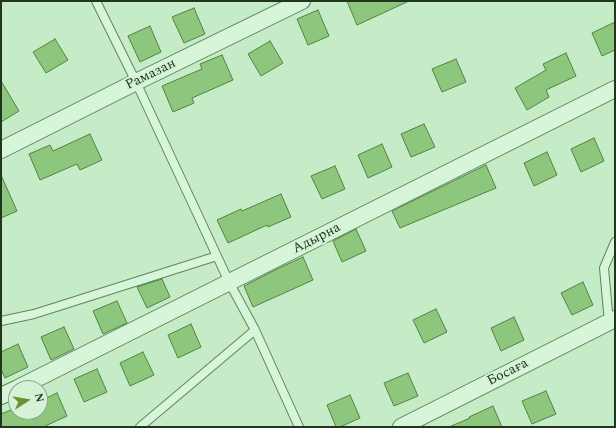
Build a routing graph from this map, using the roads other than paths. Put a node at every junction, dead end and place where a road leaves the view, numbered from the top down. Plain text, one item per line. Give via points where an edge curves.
1 (96, 1) edge
2 (302, 1) edge
3 (136, 82) junction
4 (615, 89) edge
5 (1, 150) edge
6 (615, 242) edge
7 (217, 256) junction
8 (229, 282) junction
9 (613, 320) edge
10 (1, 321) edge
11 (255, 330) junction
12 (33, 380) edge
13 (140, 427) edge
14 (299, 427) edge
15 (401, 427) edge

1 - 3 lane
2 - 3 street, Рамазан
3 - 5 street, Рамазан
3 - 7 lane
4 - 8 street, Адырна
6 - 9 lane via 604,268 608,312
7 - 8 lane
7 - 10 lane via 34,314
8 - 11 lane
8 - 12 street, Адырна
9 - 15 street, Босаға
11 - 13 lane
11 - 14 lane

